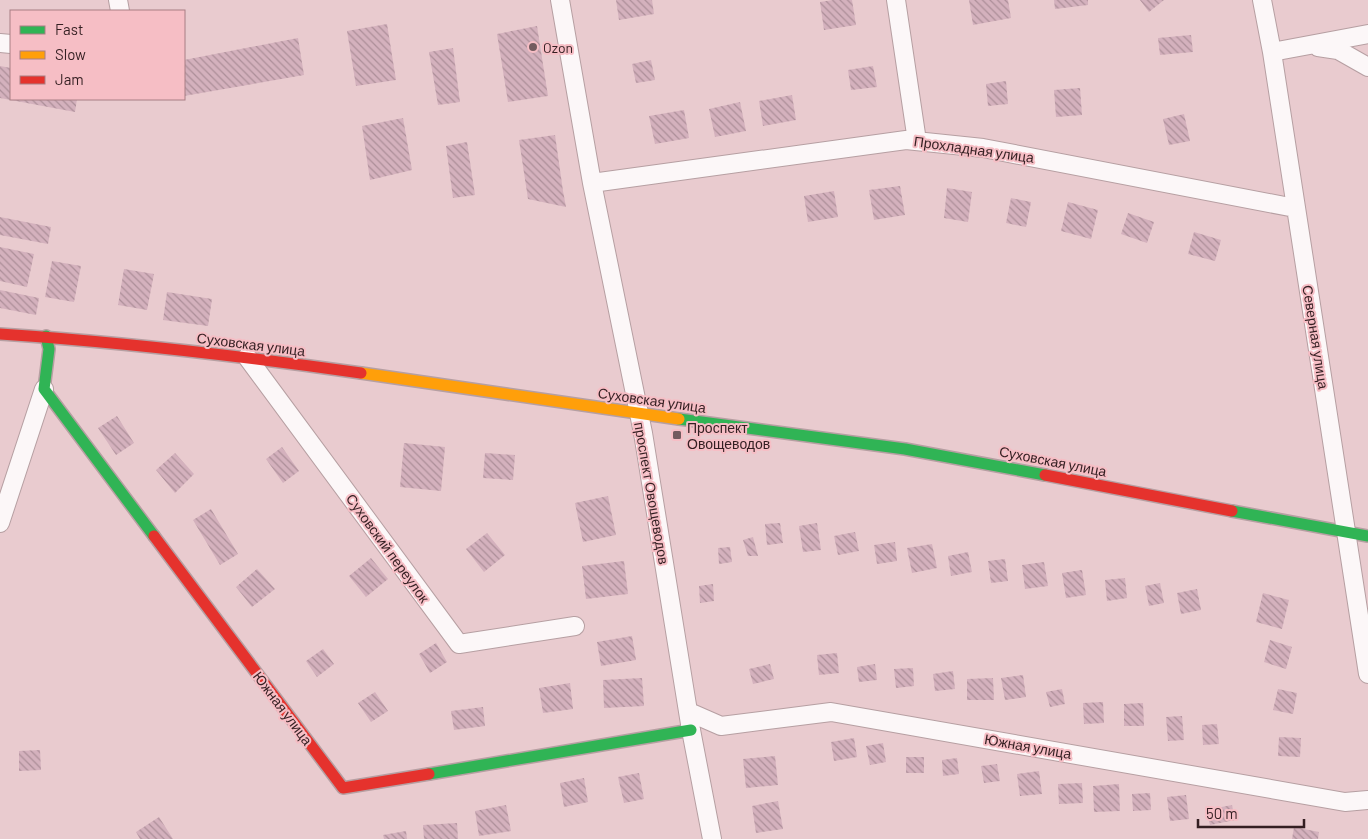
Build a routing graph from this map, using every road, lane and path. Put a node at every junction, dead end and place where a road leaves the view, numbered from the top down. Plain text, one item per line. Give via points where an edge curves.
1 (560, 0) edge
2 (896, 0) edge
3 (1262, 0) edge
4 (1368, 34) edge
5 (1301, 45) junction
6 (1272, 52) junction
7 (1368, 67) edge
8 (917, 141) junction
9 (592, 183) junction
10 (1295, 208) junction
11 (0, 334) edge
12 (46, 336) junction
13 (248, 357) junction
14 (44, 389) junction
15 (639, 414) junction
16 (0, 523) edge
17 (1347, 532) junction
18 (1368, 536) edge
19 (575, 626) dead end
20 (1368, 674) edge
21 (690, 721) junction
22 (1368, 800) edge
23 (712, 839) edge

1 - 9 street, проспект Овощеводов
2 - 8 street
3 - 6 street, Северная улица
4 - 5 street
5 - 6 street
5 - 7 street via 1338,50
6 - 10 street, Северная улица
8 - 9 street, Прохладная улица
8 - 10 street, Прохладная улица via 983,148
9 - 15 street, проспект Овощеводов
10 - 17 street, Северная улица
11 - 12 street, Суховская улица
12 - 13 street, Суховская улица
12 - 14 street via 49,349
13 - 15 street, Суховская улица
13 - 19 street, Суховский переулок via 459,644
14 - 16 street
14 - 21 street, Южная улица via 342,788
15 - 17 street, Суховская улица via 905,449
15 - 21 street, проспект Овощеводов
17 - 18 street, Суховская улица
17 - 20 street, Северная улица
21 - 22 street, Южная улица via 721,726 832,712 1345,802
21 - 23 street, проспект Овощеводов

